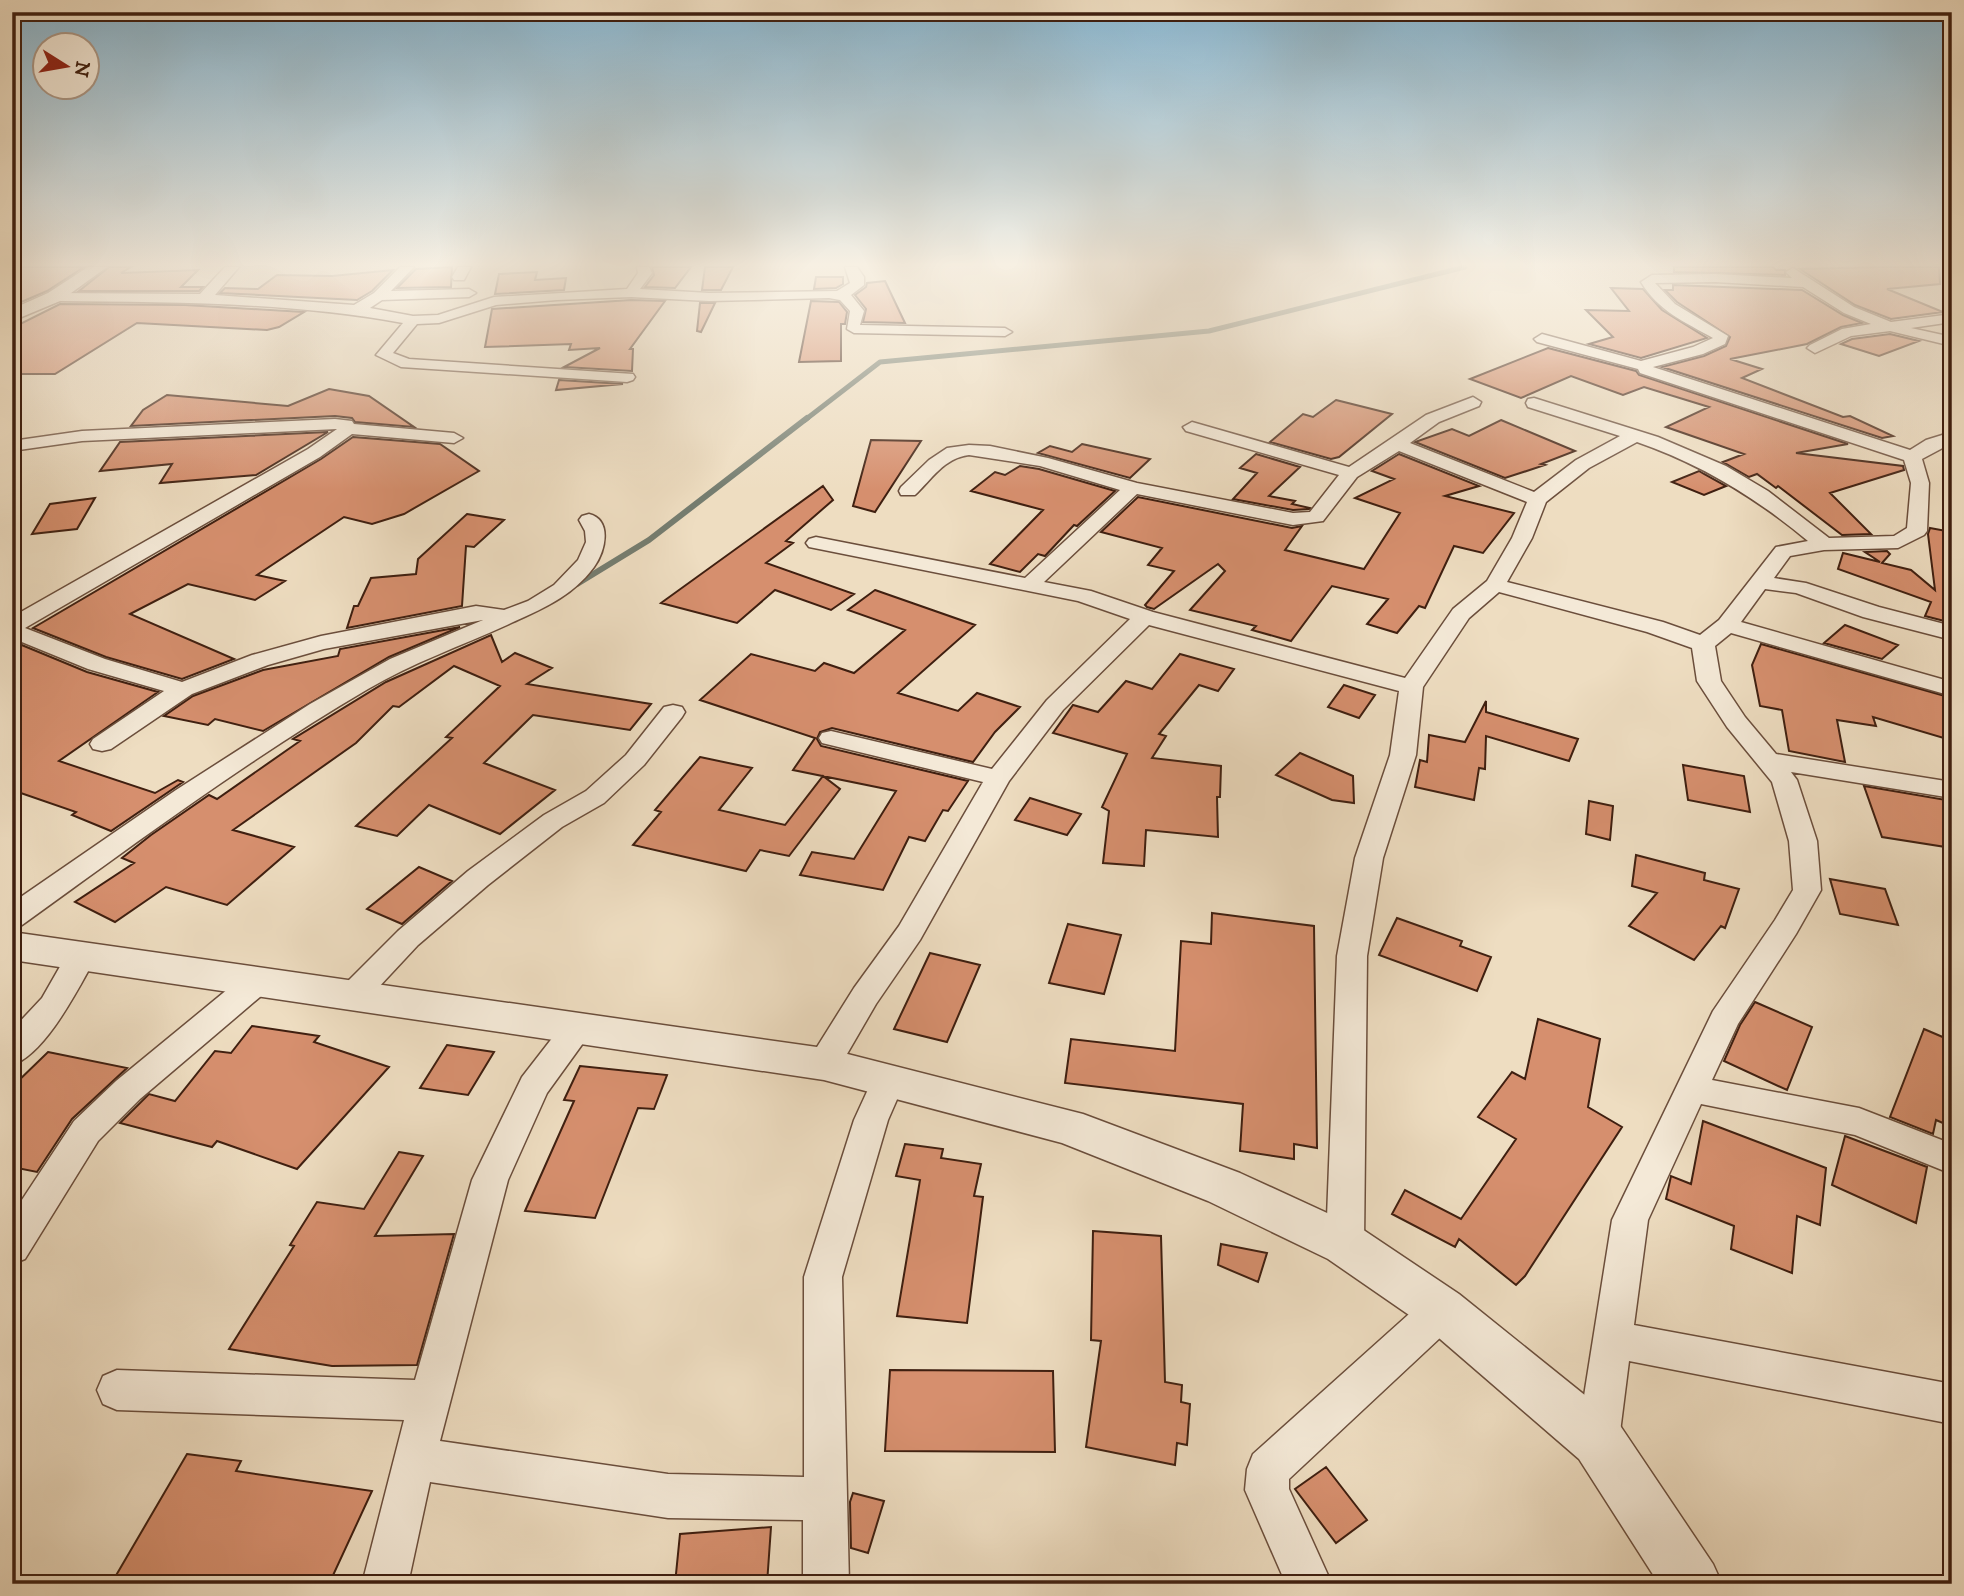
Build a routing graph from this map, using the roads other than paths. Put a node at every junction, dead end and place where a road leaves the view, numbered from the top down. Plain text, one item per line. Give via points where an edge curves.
1 (395, 341) edge
2 (1551, 341) edge
3 (1719, 341) edge
4 (1828, 341) edge
5 (1815, 348) dead end
6 (1644, 366) junction
7 (627, 377) dead end
8 (1473, 402) dead end
9 (1534, 403) dead end
10 (1192, 427) dead end
11 (349, 429) junction
12 (1634, 436) junction
13 (1952, 437) edge
14 (454, 438) dead end
15 (1398, 444) junction
16 (12, 446) edge
17 (1912, 457) junction
18 (1350, 473) junction
19 (1133, 488) junction
20 (908, 491) dead end
21 (1537, 500) junction
22 (589, 520) dead end
23 (816, 543) dead end
24 (1824, 544) junction
25 (1759, 582) junction
26 (1495, 585) junction
27 (1030, 586) junction
28 (506, 617) junction
29 (1145, 617) junction
30 (1727, 625) junction
31 (12, 628) edge
32 (1952, 633) edge
33 (1703, 644) junction
34 (1411, 687) junction
35 (184, 689) junction
36 (1952, 689) edge
37 (673, 712) dead end
38 (831, 738) dead end
39 (102, 744) dead end
40 (1769, 761) junction
41 (998, 778) junction
42 (1952, 790) edge
43 (12, 918) edge
44 (12, 946) edge
45 (81, 957) junction
46 (256, 983) junction
47 (352, 996) junction
48 (578, 1028) junction
49 (12, 1052) edge
50 (824, 1064) junction
51 (888, 1081) junction
52 (1691, 1089) junction
53 (1952, 1159) edge
54 (1345, 1244) junction
55 (12, 1247) edge
56 (1442, 1310) junction
57 (1611, 1339) junction
58 (117, 1390) dead end
59 (430, 1401) junction
60 (1952, 1404) edge
61 (1598, 1440) junction
62 (414, 1458) junction
63 (827, 1499) junction
64 (385, 1584) edge
65 (826, 1584) edge
66 (1309, 1584) edge
67 (1693, 1584) edge

1 - 7 street via 384,355 407,364
2 - 6 street
3 - 6 street
4 - 5 street
6 - 17 street via 1656,375
8 - 15 street via 1430,419
9 - 12 street
10 - 18 street
11 - 14 street
11 - 16 street via 335,424 182,429
11 - 31 street
12 - 21 street via 1599,453
12 - 24 street via 1721,470 1773,503
13 - 17 street
15 - 18 street
15 - 21 street
17 - 24 street via 1920,483 1917,531 1898,542
18 - 19 street via 1316,517 1307,519
19 - 20 street via 1026,459 964,450 950,453
19 - 27 street
21 - 26 street
22 - 28 street via 597,543 587,563 550,598
23 - 27 street
24 - 25 street via 1783,551
25 - 30 street
25 - 32 street via 1799,587
26 - 33 street
26 - 34 street via 1461,614
27 - 29 street via 1083,596
28 - 35 street via 476,613 321,643
28 - 43 street via 404,661 317,710 180,799
29 - 34 street
29 - 41 street via 1055,705
30 - 33 street
30 - 36 street
31 - 35 street via 57,650 139,679
33 - 40 street via 1709,681
34 - 54 street via 1403,755 1369,858 1352,957
35 - 39 street
37 - 47 street via 635,760 595,797 553,821 478,878 408,938
38 - 41 street
40 - 42 street
40 - 52 street via 1784,780 1803,841 1807,890 1724,1019
41 - 50 street via 910,933 864,996
44 - 45 street
45 - 46 street
45 - 49 street via 53,1006
46 - 47 street
46 - 55 street via 128,1090 86,1132
47 - 48 street
48 - 50 street
48 - 59 street via 534,1086 490,1180
50 - 51 street
51 - 54 street via 1068,1127 1224,1187
51 - 63 street via 871,1119 823,1277
52 - 53 street via 1859,1122
52 - 57 street via 1630,1220
54 - 56 street
56 - 61 street
56 - 66 street via 1268,1469 1267,1490
57 - 60 street
57 - 61 street
58 - 59 street
59 - 62 street
61 - 67 street
62 - 63 street via 668,1496
62 - 64 street
63 - 65 street

